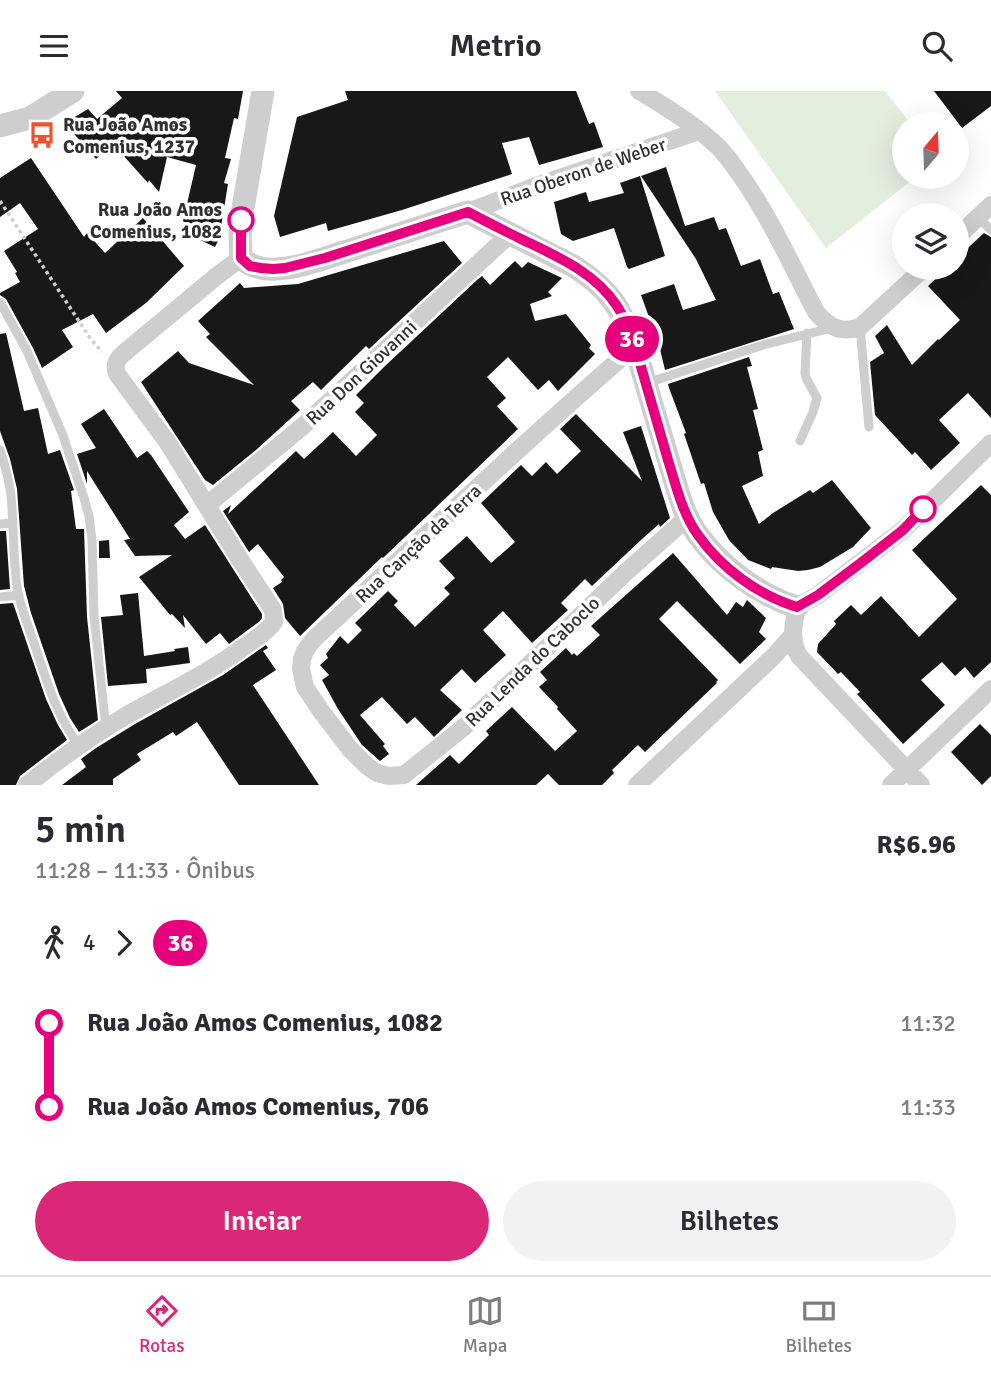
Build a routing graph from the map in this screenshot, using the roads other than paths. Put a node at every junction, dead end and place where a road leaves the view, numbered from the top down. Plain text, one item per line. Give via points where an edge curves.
1 (73, 91) edge
2 (639, 91) edge
3 (265, 92) edge
4 (0, 126) edge
5 (699, 131) junction
6 (468, 212) junction
7 (987, 217) edge
8 (969, 229) edge
9 (510, 234) junction
10 (241, 258) junction
11 (911, 280) edge
12 (0, 302) edge
13 (860, 327) junction
14 (835, 328) junction
15 (807, 333) junction
16 (635, 346) junction
17 (646, 383) junction
18 (869, 427) dead end
19 (800, 441) dead end
20 (991, 443) edge
21 (0, 450) edge
22 (207, 505) junction
23 (688, 517) junction
24 (13, 523) junction
25 (0, 524) edge
26 (19, 595) junction
27 (0, 597) edge
28 (797, 607) junction
29 (792, 636) junction
30 (991, 689) edge
31 (106, 729) junction
32 (79, 745) junction
33 (367, 766) joint
34 (906, 770) junction
35 (27, 785) edge
36 (637, 785) edge
37 (891, 785) edge
38 (921, 785) edge

1 - 4 street via 30,118
2 - 5 street
3 - 10 street via 241,220
5 - 6 street, Rua Oberon de Weber
5 - 14 street via 727,156 755,196 816,312
6 - 9 street
6 - 10 street via 285,268 250,266
7 - 8 street
9 - 16 street via 591,278 619,308
9 - 22 street, Rua Don Giovanni via 303,426
10 - 22 street via 116,362 116,371
11 - 13 street
12 - 31 lane via 62,433 86,507
13 - 14 street
13 - 18 lane
14 - 15 lane
15 - 17 lane
15 - 19 lane via 806,378 817,398
16 - 17 street
16 - 33 street, Rua Canção da Terra via 450,511 305,651 301,669 305,687
17 - 23 street
20 - 28 street via 903,530
21 - 24 lane
22 - 31 street via 273,610 274,622 193,681
23 - 28 street via 711,551 735,572 763,594
23 - 33 street, Rua Lenda do Caboclo via 464,727 404,775 389,776
24 - 25 lane
24 - 26 lane
26 - 27 lane
26 - 32 lane via 56,704
28 - 29 street
29 - 34 street via 799,656
29 - 36 street
30 - 34 street
31 - 32 street
32 - 35 street
34 - 37 street
34 - 38 street

